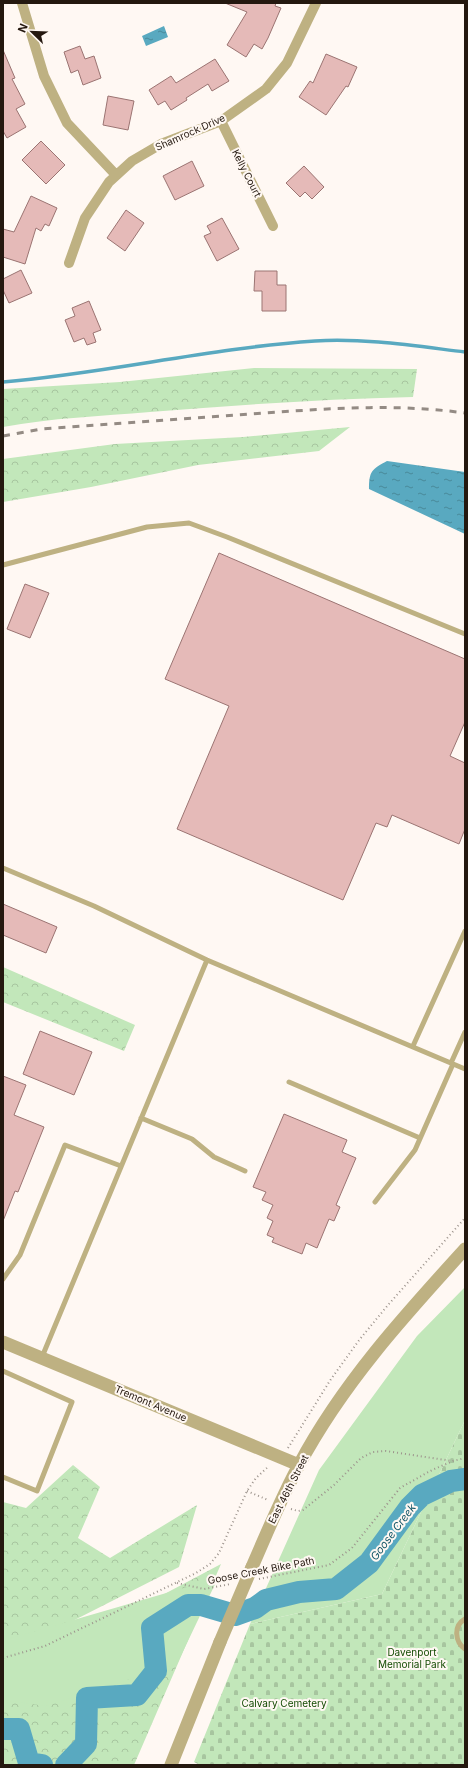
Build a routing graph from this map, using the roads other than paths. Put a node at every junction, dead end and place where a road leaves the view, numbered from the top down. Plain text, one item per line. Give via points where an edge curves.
1 (22, 3) edge
2 (316, 3) edge
3 (221, 121) junction
4 (116, 175) junction
5 (273, 226) dead end
6 (69, 263) dead end
7 (3, 565) edge
8 (465, 634) edge
9 (3, 868) edge
10 (465, 931) edge
11 (207, 960) junction
12 (465, 1032) edge
13 (413, 1046) junction
14 (452, 1063) junction
15 (465, 1069) edge
16 (289, 1082) dead end
17 (141, 1118) junction
18 (420, 1138) junction
19 (121, 1166) junction
20 (245, 1171) dead end
21 (375, 1202) dead end
22 (465, 1249) edge
23 (3, 1279) edge
24 (3, 1342) edge
25 (42, 1358) junction
26 (3, 1371) edge
27 (299, 1465) junction
28 (3, 1477) edge
29 (465, 1619) edge
30 (465, 1649) edge
31 (170, 1765) edge

1 - 4 street via 44,76 67,123
2 - 3 street, Shamrock Drive via 283,68 266,89
3 - 4 street, Shamrock Drive via 161,144 132,161
3 - 5 street, Kelly Court
4 - 6 street, Shamrock Drive via 85,218
7 - 8 lane via 147,527 189,523
9 - 11 lane via 94,906
10 - 13 lane
11 - 13 lane
11 - 17 lane
12 - 14 lane
13 - 14 lane
14 - 15 lane
14 - 18 lane
16 - 18 lane
17 - 19 lane
17 - 20 lane via 192,1139 214,1157
18 - 21 lane via 415,1150
19 - 23 lane via 65,1145 20,1255
19 - 25 lane
22 - 27 street, East 46th Street via 413,1305 354,1378
24 - 25 street, Tremont Avenue
25 - 27 street, Tremont Avenue
26 - 28 lane via 72,1402 37,1491
27 - 31 street, East 46th Street, bridge via 279,1504
29 - 30 lane via 456,1634 458,1642

